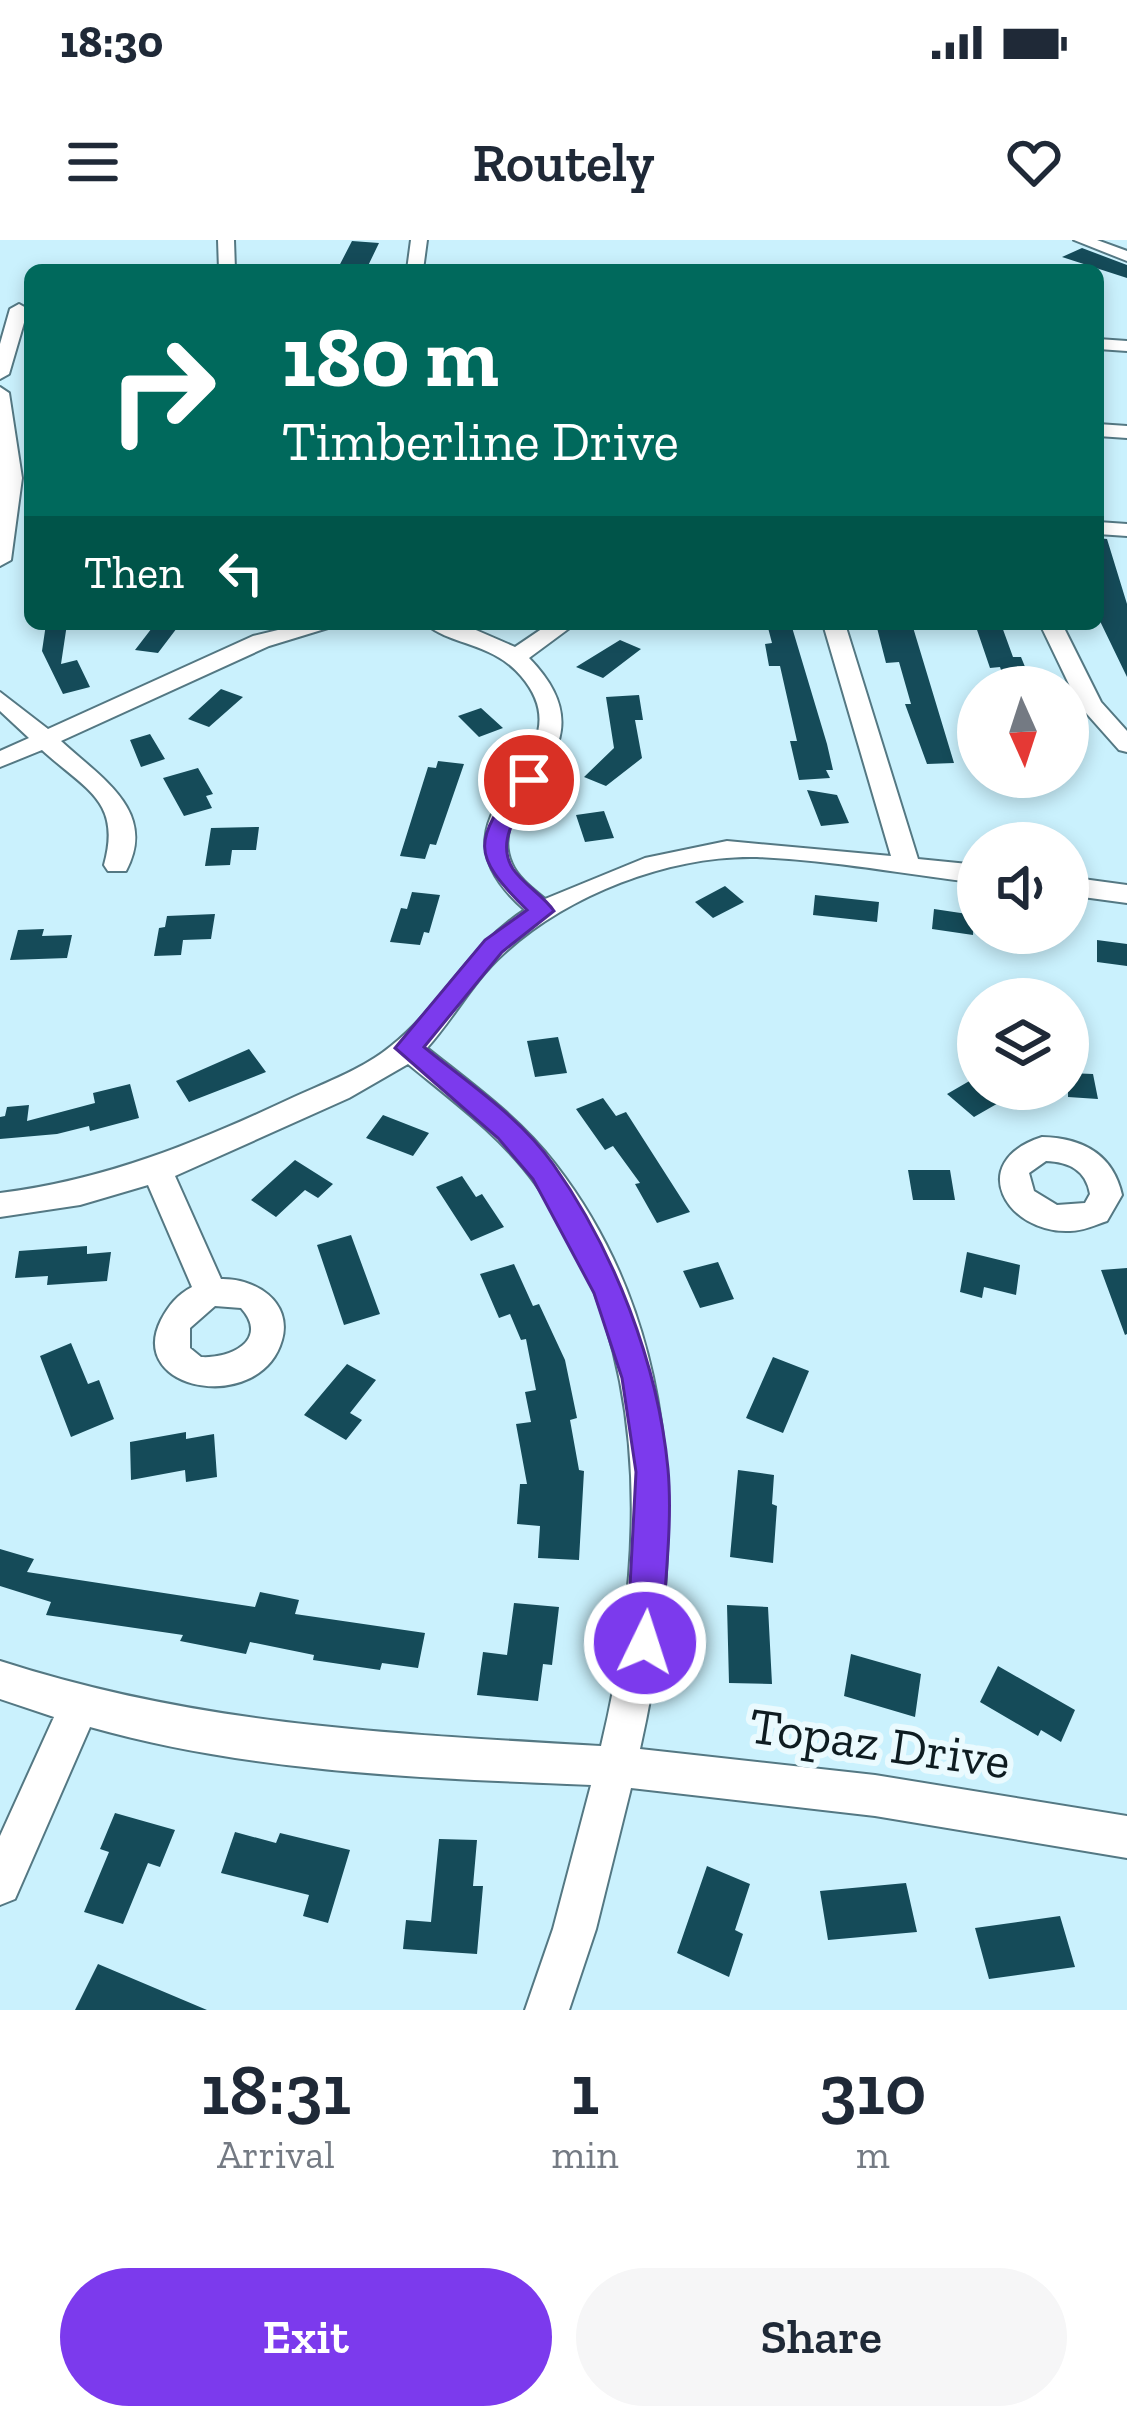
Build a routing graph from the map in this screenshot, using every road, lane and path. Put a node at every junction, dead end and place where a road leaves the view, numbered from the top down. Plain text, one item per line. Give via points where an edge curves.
1 (1082, 240) edge
2 (1127, 256) edge
3 (16, 309) edge
4 (0, 374) edge
5 (0, 393) edge
6 (6, 478) edge
7 (0, 560) edge
8 (452, 630) edge
9 (556, 630) edge
10 (836, 630) edge
11 (1054, 630) edge
12 (253, 633) edge
13 (517, 657) junction
14 (0, 699) edge
15 (41, 740) junction
16 (1127, 745) edge
17 (0, 760) edge
18 (117, 865) dead end
19 (908, 865) junction
20 (957, 871) edge
21 (1089, 889) edge
22 (1127, 895) edge
23 (542, 911) junction
24 (408, 1048) junction
25 (158, 1172) junction
26 (0, 1205) edge
27 (212, 1293) dead end
28 (0, 1680) edge
29 (79, 1707) junction
30 (616, 1767) junction
31 (1127, 1837) edge
32 (0, 1883) edge
33 (547, 2010) edge

1 - 2 street
3 - 4 street
5 - 6 street
6 - 7 street
8 - 13 street
9 - 13 street
10 - 19 street
11 - 16 street via 1091,705
12 - 15 street
13 - 23 street via 548,705 549,736 500,824 495,850 503,872
14 - 15 street
15 - 17 street
15 - 18 street via 123,815
19 - 20 street
19 - 23 street via 713,850
21 - 22 street
23 - 24 street via 494,946
24 - 25 street
24 - 30 street via 543,1171 584,1241 630,1349 650,1450 653,1539 645,1643
25 - 26 street via 90,1193
25 - 27 street
28 - 29 street, Topaz Drive
29 - 30 street, Topaz Drive via 271,1744
29 - 32 street
30 - 31 street, Topaz Drive via 827,1785
30 - 33 street

